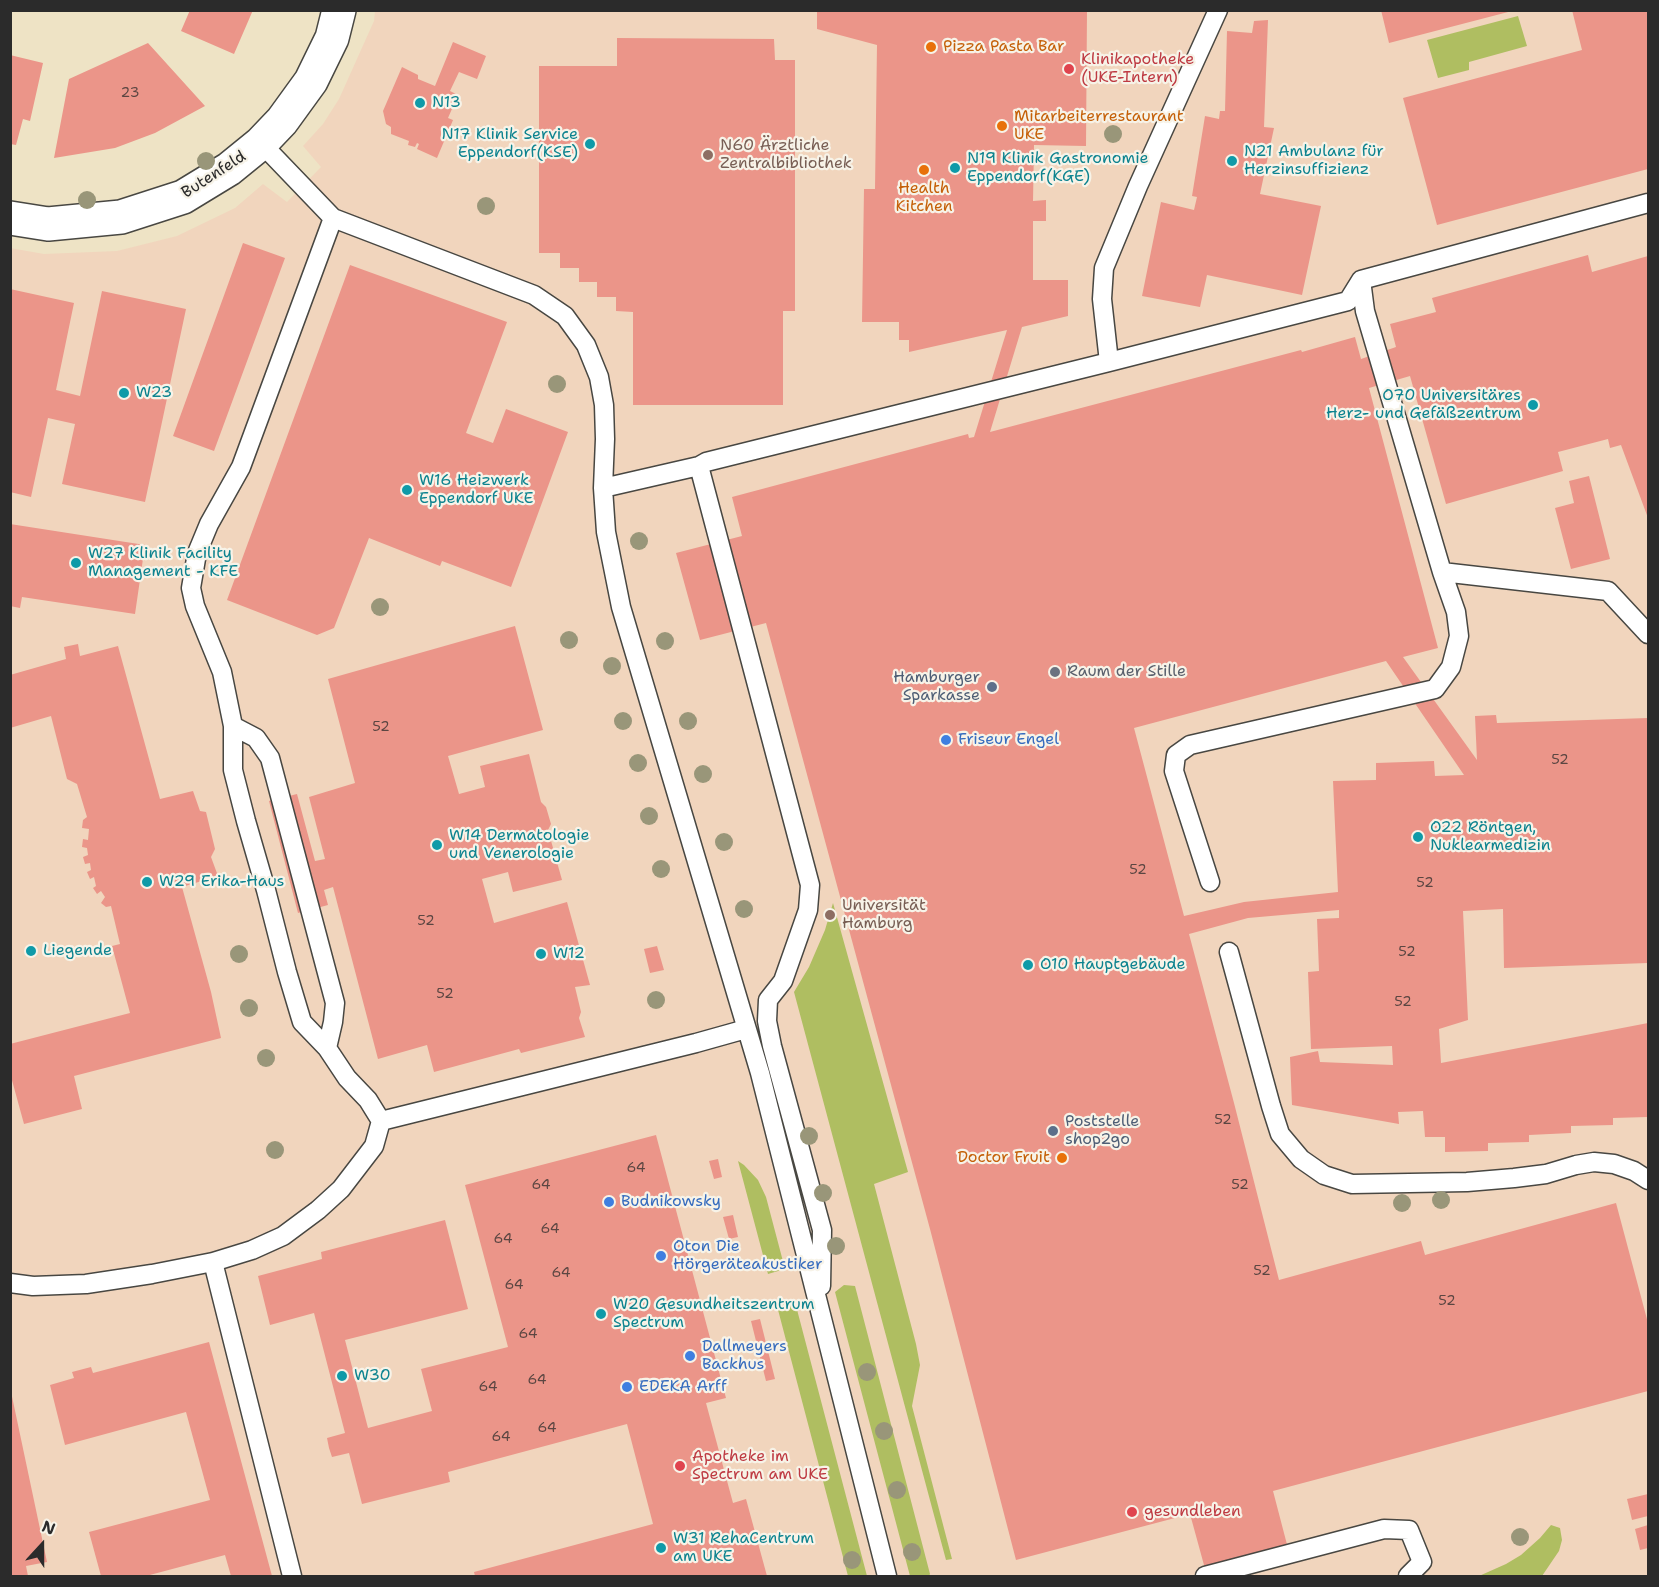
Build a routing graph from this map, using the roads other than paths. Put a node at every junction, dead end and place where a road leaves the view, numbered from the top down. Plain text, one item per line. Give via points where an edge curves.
1 (339, 10) edge
2 (1218, 10) edge
3 (261, 143) junction
4 (1648, 203) edge
5 (10, 218) edge
6 (333, 218) junction
7 (1361, 280) junction
8 (1109, 362) junction
9 (699, 466) junction
10 (603, 488) junction
11 (1442, 572) junction
12 (1648, 634) edge
13 (233, 726) junction
14 (1210, 882) dead end
15 (1229, 952) dead end
16 (746, 1029) junction
17 (327, 1048) junction
18 (381, 1121) junction
19 (1648, 1180) edge
20 (213, 1262) junction
21 (10, 1283) edge
22 (820, 1309) junction
23 (292, 1576) edge
24 (887, 1576) edge
25 (1205, 1576) edge
26 (1408, 1576) edge

1 - 3 street, Butenfeld via 332,38 311,81
2 - 8 lane via 1104,268 1102,299
3 - 5 street, Butenfeld via 229,169 183,197 121,217 48,224
3 - 6 lane
4 - 7 lane
6 - 10 lane via 534,295 565,316 586,345 599,377 604,405
6 - 13 lane via 241,467 197,553 191,588 222,672
7 - 8 lane via 1348,301
7 - 11 lane via 1365,311
8 - 9 lane
9 - 10 lane
9 - 22 lane via 810,885 808,910 783,981 768,1000 767,1021 822,1230
10 - 16 lane via 606,532 621,607
11 - 12 lane via 1608,591
11 - 14 lane via 1456,612 1459,636 1451,667 1435,689 1191,745 1176,755 1174,771
13 - 17 lane via 233,770 287,972 302,1022
13 - 17 lane via 256,738 270,758 335,1003
15 - 19 lane via 1280,1134 1301,1159 1324,1174 1352,1184 1467,1182 1546,1174 1594,1162 1614,1164
16 - 18 lane
16 - 22 lane
17 - 18 lane
18 - 20 lane via 374,1146 341,1189 318,1210 283,1236
20 - 21 lane via 86,1284
20 - 23 lane
22 - 24 lane
25 - 26 lane via 1384,1529 1409,1530 1422,1562

